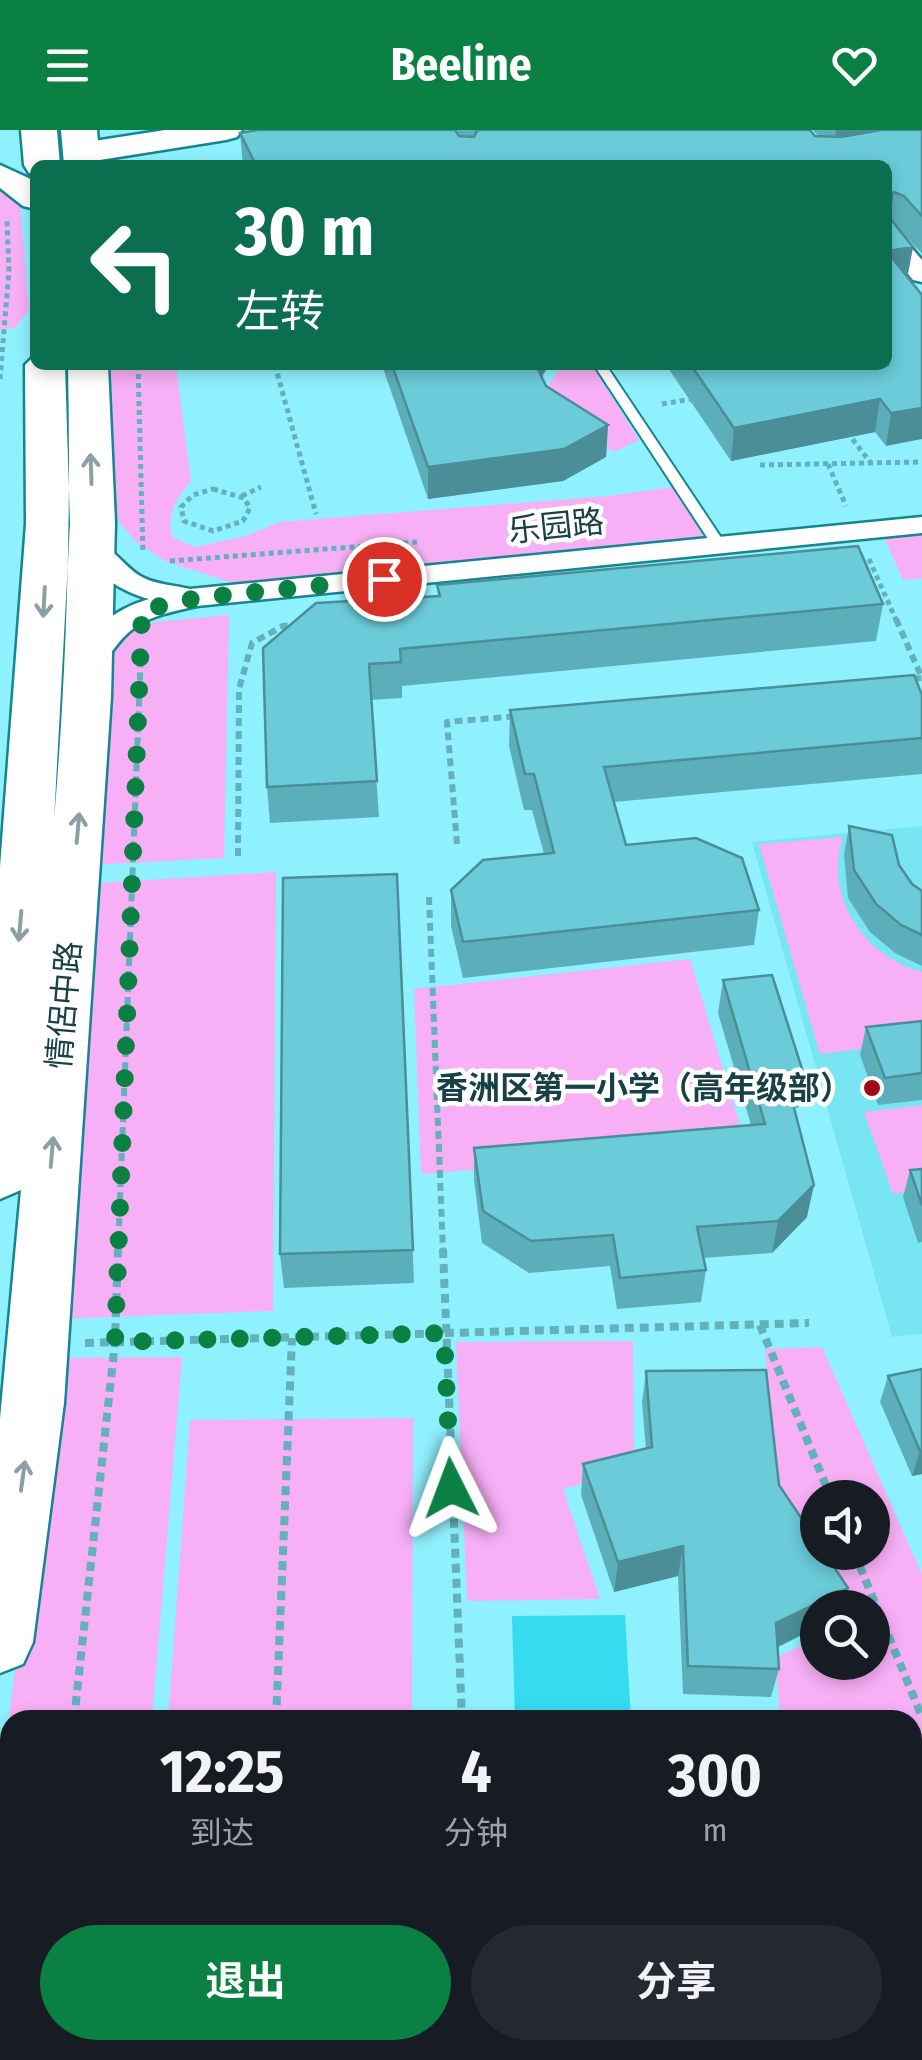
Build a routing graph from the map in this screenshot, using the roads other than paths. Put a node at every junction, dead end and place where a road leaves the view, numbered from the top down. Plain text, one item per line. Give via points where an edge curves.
1 (39, 130) edge
2 (226, 130) edge
3 (81, 149) edge
4 (42, 160) edge
5 (0, 175) edge
6 (30, 194) edge
7 (892, 240) edge
8 (922, 274) edge
9 (45, 370) edge
10 (88, 370) edge
11 (603, 370) edge
12 (922, 525) edge
13 (720, 545) junction
14 (92, 548) junction
15 (143, 600) junction
16 (89, 664) junction
17 (0, 1176) edge
18 (0, 1642) edge

1 - 4 highway
2 - 3 street
5 - 6 street
7 - 8 street
9 -> 17 highway, 情侶中路 via 48,524 39,698
14 -> 10 highway, 情侶中路
11 - 13 lane
12 - 13 street, 乐园路
13 - 15 street, 乐园路
14 - 15 street
14 - 16 highway, 情侶中路
15 - 16 street via 108,630
18 -> 16 highway, 情侶中路 via 37,1344

